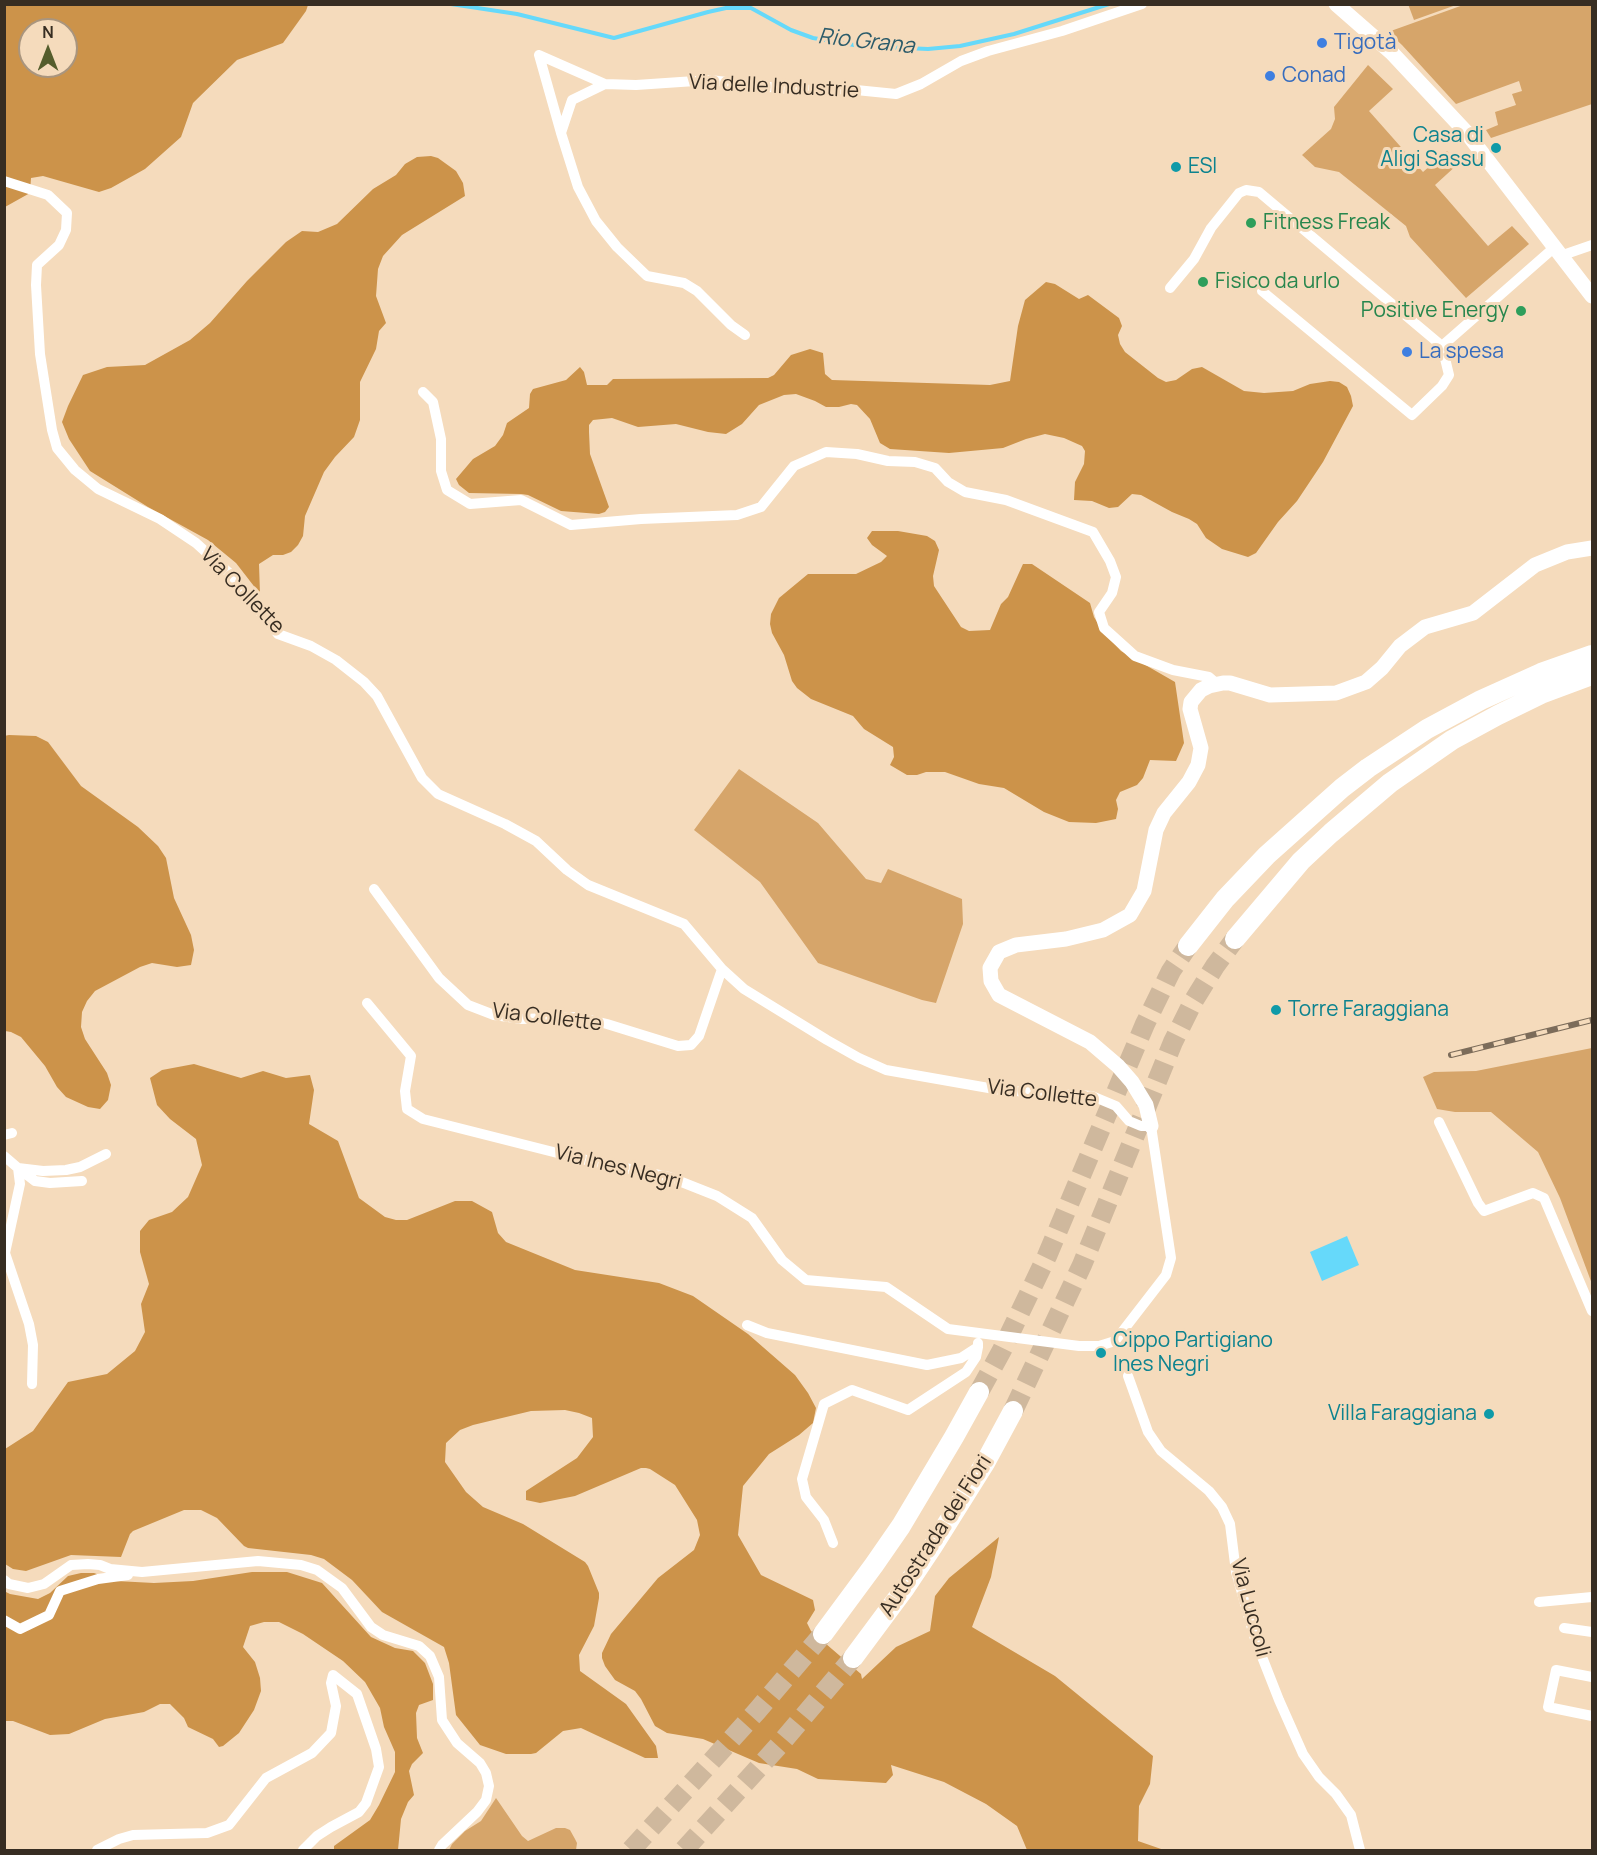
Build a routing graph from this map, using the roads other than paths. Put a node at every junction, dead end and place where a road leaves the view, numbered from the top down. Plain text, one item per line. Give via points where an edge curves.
1 (1142, 4) edge
2 (1336, 4) edge
3 (605, 84) junction
4 (552, 97) junction
5 (573, 100) junction
6 (561, 133) junction
7 (4, 182) edge
8 (1593, 245) edge
9 (1559, 250) junction
10 (1170, 288) dead end
11 (1262, 291) dead end
12 (1593, 296) edge
13 (745, 335) dead end
14 (1442, 346) junction
15 (423, 392) dead end
16 (1593, 548) edge
17 (1593, 655) edge
18 (1593, 675) edge
19 (1216, 683) junction
20 (374, 889) dead end
21 (1235, 939) tunnel mouth
22 (1188, 946) tunnel mouth
23 (722, 969) junction
24 (368, 1003) dead end
25 (1438, 1122) dead end
26 (1151, 1126) junction
27 (106, 1154) dead end
28 (4, 1156) edge
29 (18, 1168) junction
30 (82, 1181) dead end
31 (1593, 1311) edge
32 (747, 1325) dead end
33 (980, 1334) junction
34 (978, 1347) junction
35 (1128, 1376) dead end
36 (32, 1384) dead end
37 (979, 1392) tunnel mouth
38 (1013, 1410) tunnel mouth
39 (833, 1543) dead end
40 (141, 1572) junction
41 (4, 1580) edge
42 (1593, 1597) edge
43 (1539, 1602) dead end
44 (4, 1620) edge
45 (1564, 1628) dead end
46 (1593, 1632) edge
47 (823, 1634) tunnel mouth
48 (853, 1658) tunnel mouth
49 (1593, 1677) edge
50 (1593, 1716) edge
51 (97, 1851) edge
52 (303, 1851) edge
53 (439, 1851) edge
54 (1360, 1851) edge

1 - 3 street, Via delle Industrie via 988,51 896,94 846,89 795,90 710,80
2 - 9 street via 1392,53 1466,132
3 - 4 street via 539,55
3 - 5 street, Via delle Industrie
4 - 5 street
4 - 6 street
5 - 6 street
6 - 13 street via 578,188 617,248 647,276 684,283 697,291
7 - 23 street, Via Collette via 48,195 67,213 66,230 58,245 37,265 36,285 40,354 52,430 57,448 75,470 98,489 160,519 196,543 228,572 278,634 311,646 364,682 377,696 422,778 438,794 536,841 588,885 684,924
8 - 9 street
9 - 12 street
9 - 14 street
10 - 14 street via 1239,193 1259,192
11 - 14 street via 1412,415 1449,375
15 - 19 street via 433,402 447,490 470,504 521,500 571,525 737,515 761,507 794,466 826,452 915,462 935,468 965,492 1006,500 1093,532 1116,577 1112,593 1099,612 1104,628 1135,656 1173,670 1209,677
16 - 19 street via 1567,552 1535,565 1473,613 1425,627 1400,646 1366,682 1336,693 1270,695 1230,683
17 - 22 highway via 1481,700 1368,768 1268,855 1225,899
18 - 21 highway via 1498,715 1452,740 1390,783 1301,861
19 - 26 street via 1201,690 1191,702 1201,748 1198,765 1156,830 1144,891 1130,915 1103,930 1016,945 999,952 990,968 991,981 999,995 1090,1042 1118,1066 1146,1105
20 - 23 street, Via Collette via 439,978 468,1005 494,1015 522,1019 578,1017 678,1047 691,1046 699,1036
23 - 26 street, Via Collette via 744,989 826,1040 886,1070 1000,1090 1092,1096 1116,1106 1129,1121
24 - 33 street, Via Ines Negri via 411,1056 405,1092 407,1109 423,1119 669,1177 717,1197 752,1218 782,1260 806,1280 886,1287 948,1329
25 - 31 street via 1484,1211 1533,1193 1544,1198
26 - 33 street, Via Ines Negri via 1171,1258 1166,1275 1115,1341 1079,1346
27 - 29 street via 66,1170
28 - 29 street
29 - 30 street via 35,1181
29 - 36 street via 20,1184 5,1253 33,1346
32 - 34 street via 767,1333 927,1365 961,1358
33 - 34 street
34 - 39 street via 966,1372 908,1410 852,1390 824,1404 802,1479 806,1497 824,1520
35 - 54 street, Via Luccoli via 1148,1432 1161,1451 1222,1507 1230,1524 1236,1572 1255,1639 1279,1700 1303,1754 1351,1815
37 - 47 highway, Autostrada dei Fiori via 907,1516
38 - 48 highway, Autostrada dei Fiori via 933,1546
40 - 41 street via 79,1564 70,1565 44,1584 28,1588
40 - 44 street via 98,1579 60,1591 49,1615 20,1629
40 - 53 street via 258,1561 317,1570 342,1588 371,1627 383,1635 419,1646 430,1656 439,1677 442,1720 457,1743 480,1763 489,1786 486,1800 477,1812
42 - 43 street
45 - 46 street
49 - 50 street via 1556,1670 1548,1707
51 - 52 street via 134,1835 207,1833 229,1826 266,1778 312,1753 331,1733 336,1706 333,1676 357,1694 379,1767 366,1803 358,1812 317,1836

